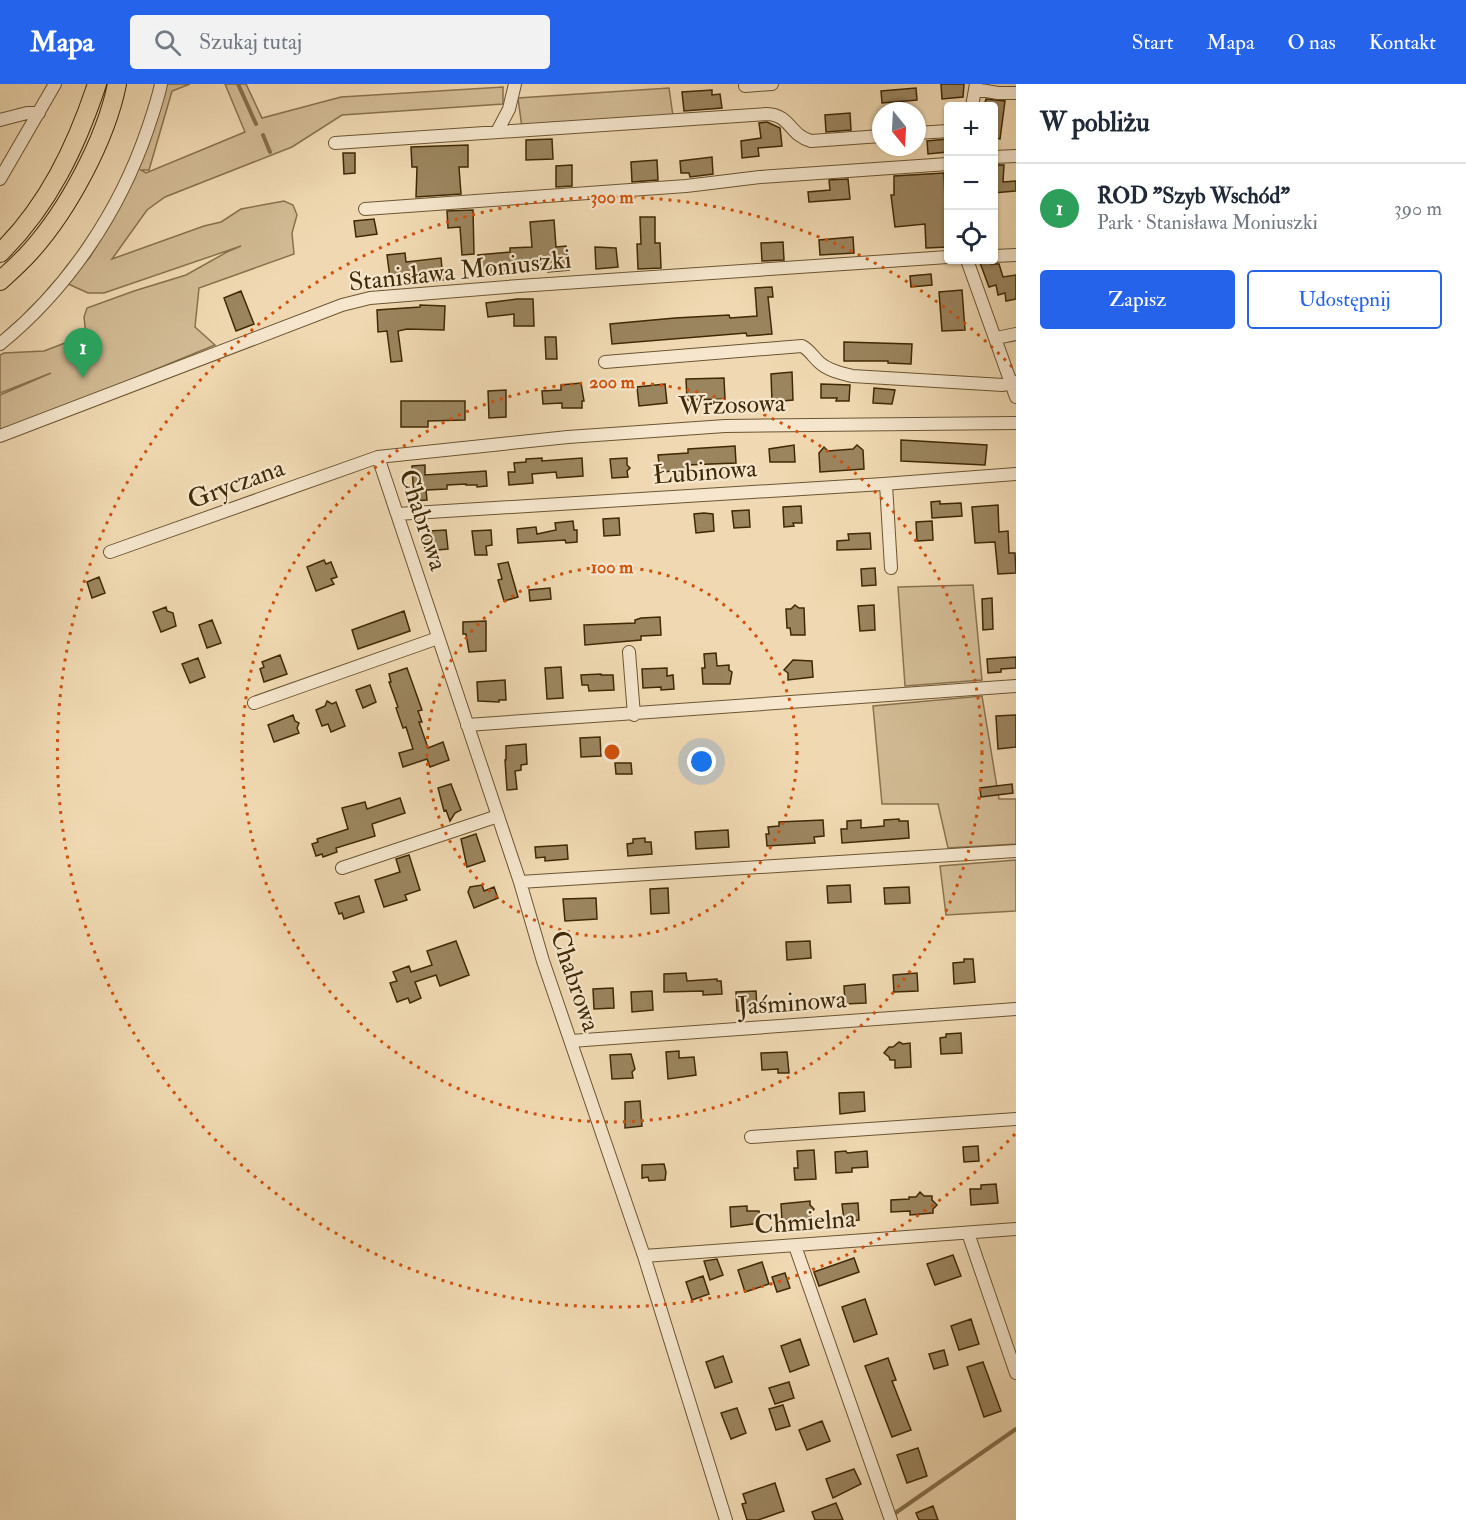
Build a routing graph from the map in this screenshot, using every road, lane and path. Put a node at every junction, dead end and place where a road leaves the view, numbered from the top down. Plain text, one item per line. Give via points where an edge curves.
1 (55, 84) edge
2 (97, 84) edge
3 (117, 84) edge
4 (161, 84) edge
5 (515, 84) edge
6 (772, 84) edge
7 (745, 86) dead end
8 (976, 86) edge
9 (1016, 93) edge
10 (973, 102) edge
11 (39, 113) junction
12 (0, 120) edge
13 (944, 131) edge
14 (497, 132) junction
15 (926, 132) edge
16 (872, 137) edge
17 (336, 143) dead end
18 (1016, 156) edge
19 (998, 157) edge
20 (944, 164) edge
21 (0, 179) edge
22 (365, 209) dead end
23 (0, 253) edge
24 (1016, 255) edge
25 (998, 256) edge
26 (944, 257) edge
27 (969, 264) edge
28 (0, 281) edge
29 (1016, 334) edge
30 (996, 338) junction
31 (0, 344) edge
32 (605, 362) dead end
33 (1014, 383) edge
34 (1016, 397) edge
35 (1016, 423) edge
36 (0, 436) edge
37 (378, 457) junction
38 (1016, 474) edge
39 (886, 484) junction
40 (397, 514) junction
41 (110, 552) dead end
42 (891, 568) dead end
43 (438, 638) junction
44 (629, 652) dead end
45 (1016, 686) edge
46 (254, 703) dead end
47 (634, 715) junction
48 (467, 725) junction
49 (498, 816) junction
50 (1016, 851) edge
51 (342, 868) dead end
52 (520, 882) junction
53 (1016, 1009) edge
54 (572, 1041) junction
55 (1016, 1119) edge
56 (751, 1137) dead end
57 (1016, 1229) edge
58 (968, 1233) junction
59 (795, 1246) junction
60 (644, 1256) junction
61 (1016, 1373) edge
62 (726, 1520) edge
63 (891, 1520) edge

1 - 11 street
2 - 23 highway via 58,179
3 - 28 highway via 104,128 72,194 31,252
4 - 31 street via 142,146 121,194 86,252 44,304
5 - 14 street via 509,109
6 - 7 street
8 - 9 street via 998,93
8 - 10 street
11 - 12 street
11 - 21 street
13 - 15 street
14 - 16 street via 766,114 786,120 801,138 811,141
14 - 17 street
18 - 19 street
20 - 22 street
24 - 25 street
26 - 36 street, Stanisława Moniuszki via 370,298 342,305
27 - 30 street
29 - 30 street
30 - 33 street
32 - 33 street via 802,346 820,364 852,376
33 - 34 street
35 - 37 street, Wrzosowa via 725,426 568,437
37 - 40 street, Chabrowa
37 - 41 street, Gryczana
38 - 39 street, Łubinowa
39 - 40 street, Łubinowa
39 - 42 street
40 - 43 street, Chabrowa
43 - 46 street
43 - 48 street, Chabrowa
44 - 47 street
45 - 47 street
47 - 48 street
48 - 49 street, Chabrowa
49 - 51 street
49 - 52 street, Chabrowa
50 - 52 street
52 - 54 street, Chabrowa
53 - 54 street, Jaśminowa
54 - 60 street, Chabrowa
55 - 56 street
57 - 58 street, Chmielna
58 - 59 street, Chmielna
58 - 61 street
59 - 60 street, Chmielna
59 - 63 street
60 - 62 street, Chabrowa

